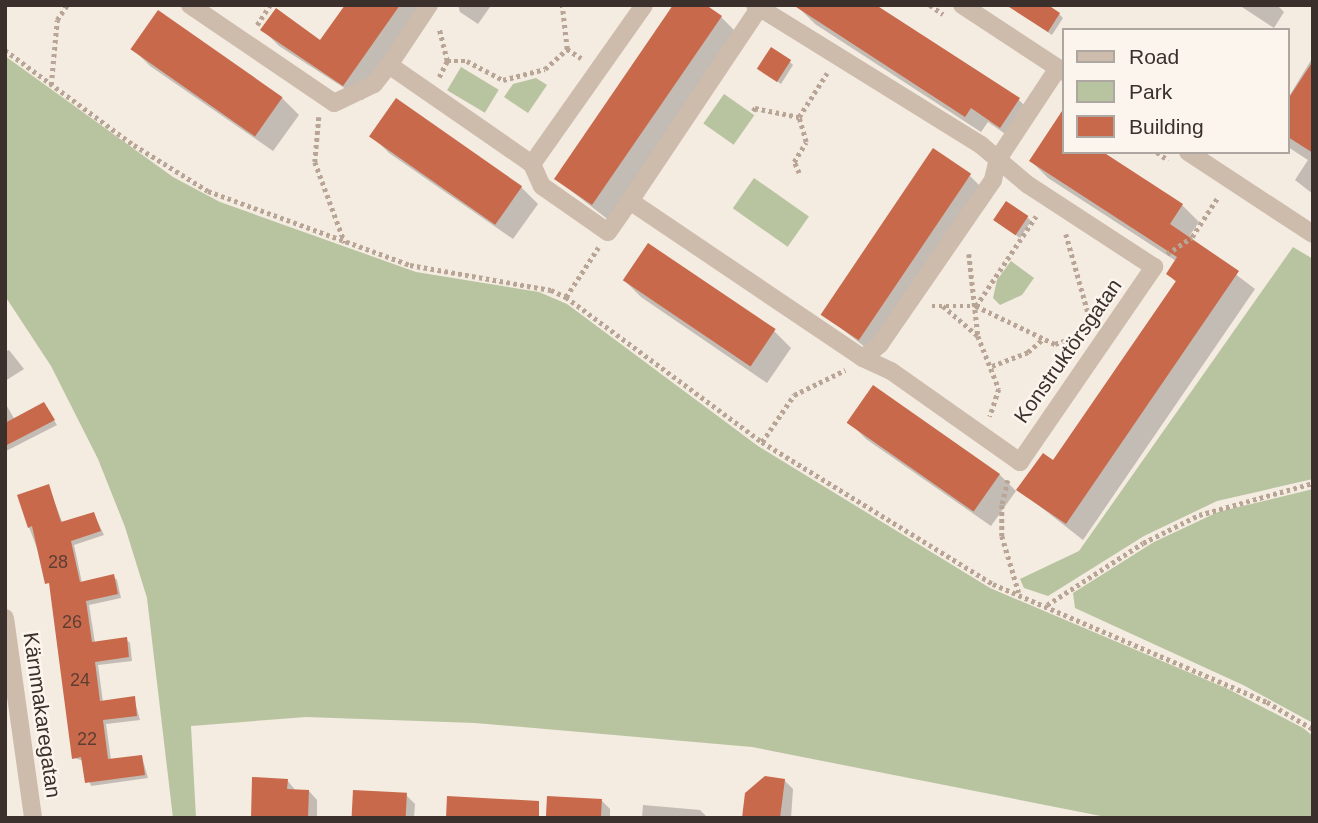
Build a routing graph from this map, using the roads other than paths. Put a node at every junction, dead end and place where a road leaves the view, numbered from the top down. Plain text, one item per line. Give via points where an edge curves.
1 (190, 5) edge
2 (644, 5) edge
3 (962, 5) edge
4 (429, 6) edge
5 (759, 6) edge
6 (389, 65) junction
7 (1061, 70) edge
8 (1191, 154) edge
9 (998, 159) junction
10 (532, 164) junction
11 (630, 201) junction
12 (1313, 234) edge
13 (863, 358) junction
14 (5, 618) edge
15 (33, 818) edge

1 - 6 street via 334,103 373,84
2 - 10 street
3 - 7 street
4 - 6 street
5 - 9 street
5 - 11 street
6 - 10 street
7 - 9 street
8 - 12 street
9 - 13 street via 993,180 880,344
9 - 13 street, Konstruktörsgatan via 1048,198 1154,267 1020,462 891,371
10 - 11 street via 542,186 608,232
11 - 13 street
14 - 15 street, Kärnmakaregatan

